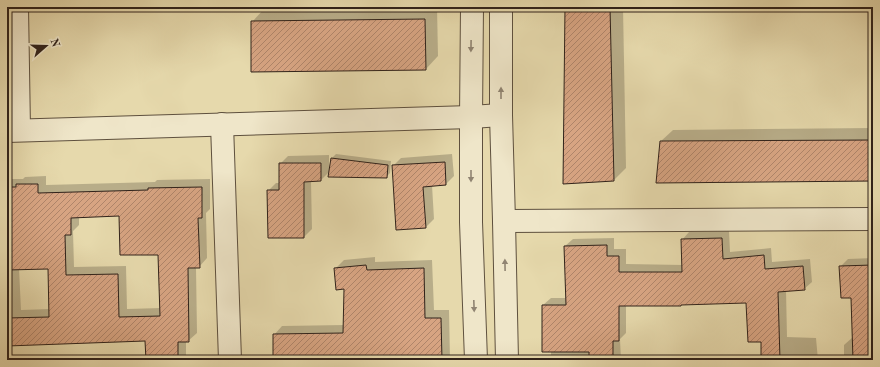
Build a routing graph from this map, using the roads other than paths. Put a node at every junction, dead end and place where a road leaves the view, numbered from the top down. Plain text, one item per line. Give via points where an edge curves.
1 (17, 7) edge
2 (472, 7) edge
3 (501, 7) edge
4 (501, 115) junction
5 (471, 117) junction
6 (222, 124) junction
7 (13, 131) edge
8 (873, 220) edge
9 (504, 221) junction
10 (230, 360) edge
11 (476, 360) edge
12 (507, 360) edge

1 - 7 street
2 -> 5 street
4 -> 3 street
4 - 5 street
4 - 9 street
5 - 6 street
5 -> 11 street via 471,222
6 - 7 street
6 - 10 street
8 - 9 street
12 -> 9 street

